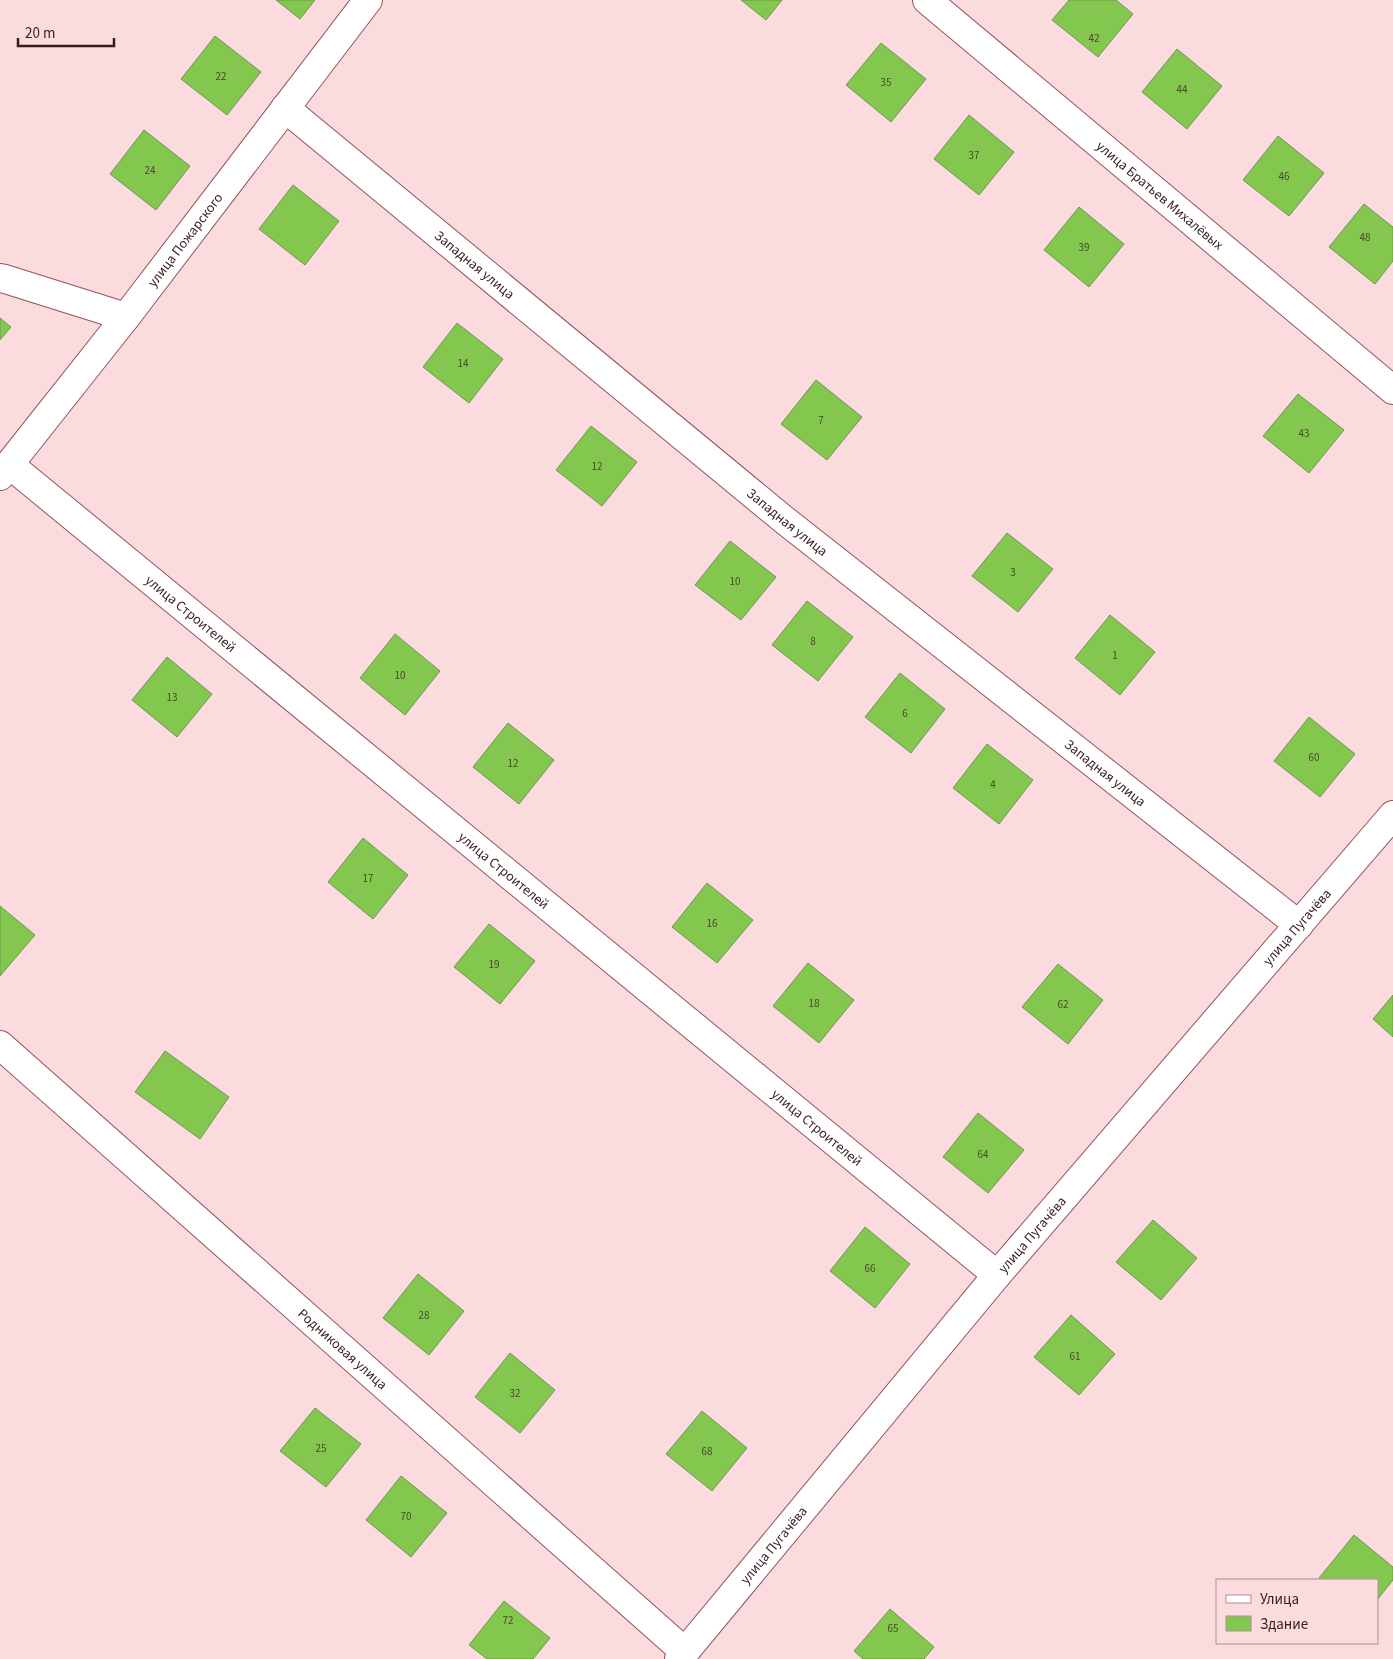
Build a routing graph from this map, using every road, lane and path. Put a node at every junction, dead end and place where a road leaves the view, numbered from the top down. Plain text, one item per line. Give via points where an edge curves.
1 (368, 0) edge
2 (927, 0) edge
3 (286, 108) junction
4 (0, 278) edge
5 (126, 317) junction
6 (1393, 390) edge
7 (5, 471) edge
8 (1393, 815) edge
9 (1298, 925) junction
10 (0, 1045) edge
11 (997, 1275) junction
12 (682, 1656) edge

1 - 3 street, улица Пожарского
2 - 6 street, улица Братьев Михалёвых
3 - 5 street, улица Пожарского
3 - 9 street, Западная улица via 783,519
4 - 5 street
5 - 7 street, улица Пожарского
7 - 11 street, улица Строителей
8 - 9 street, улица Пугачёва
9 - 11 street, улица Пугачёва
10 - 12 street, Родниковая улица
11 - 12 street, улица Пугачёва

